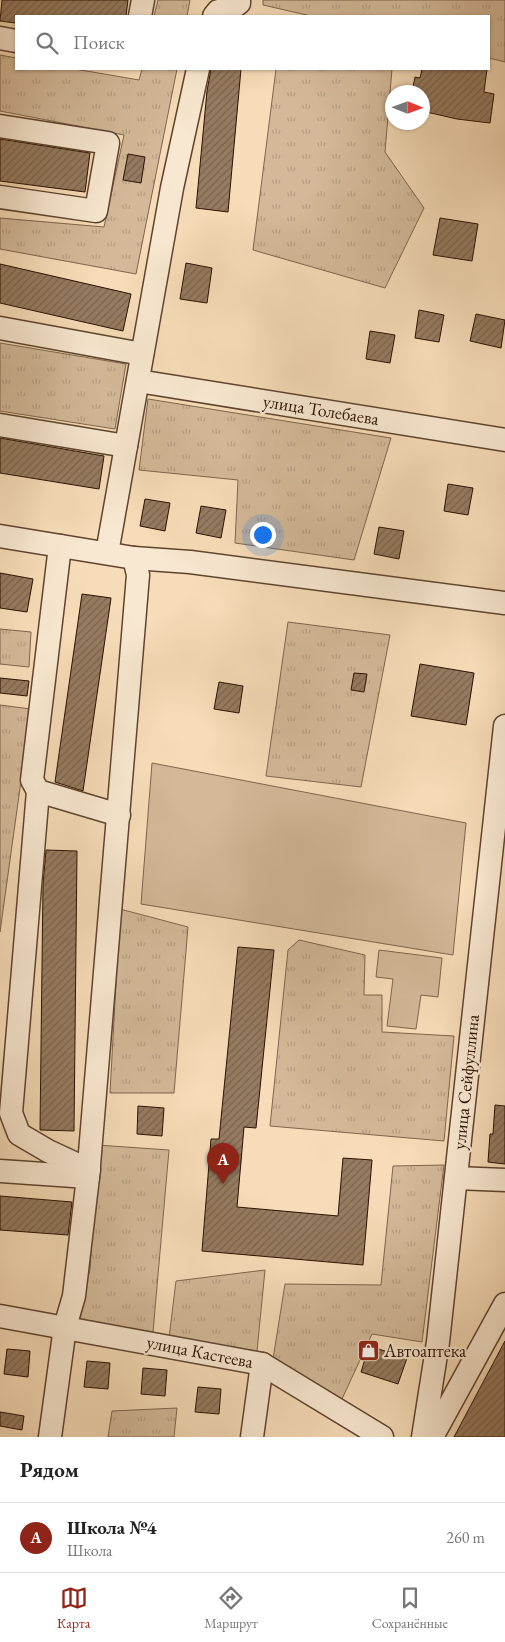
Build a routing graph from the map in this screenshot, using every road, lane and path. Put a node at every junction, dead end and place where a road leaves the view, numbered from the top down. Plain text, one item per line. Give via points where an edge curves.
1 (143, 0) edge
2 (239, 0) edge
3 (216, 9) edge
4 (140, 15) edge
5 (0, 38) edge
6 (15, 41) edge
7 (198, 70) edge
8 (0, 126) edge
9 (0, 197) edge
10 (0, 328) edge
11 (142, 354) junction
12 (138, 380) junction
13 (0, 425) edge
14 (505, 440) edge
15 (126, 446) junction
16 (0, 536) edge
17 (60, 546) junction
18 (108, 552) junction
19 (134, 558) junction
20 (505, 603) edge
21 (505, 726) edge
22 (38, 791) junction
23 (119, 815) junction
24 (9, 1133) edge
25 (0, 1171) edge
26 (89, 1174) junction
27 (456, 1178) junction
28 (505, 1180) edge
29 (505, 1304) edge
30 (0, 1316) edge
31 (65, 1326) junction
32 (262, 1364) junction
33 (50, 1437) edge
34 (252, 1437) edge
35 (382, 1437) edge
36 (423, 1437) edge
37 (432, 1437) edge

1 - 4 street
2 - 3 street via 231,9
5 - 6 street
7 - 11 street via 172,188
8 - 9 street via 108,143 96,211
10 - 11 street
11 - 12 street
12 - 14 street, улица Толебаева
12 - 15 street
13 - 15 street
15 - 18 street
16 - 17 street
17 - 18 street
17 - 22 street via 32,780
18 - 19 street
19 - 20 street via 190,562
19 - 23 street via 138,575
21 - 27 street, улица Сейфуллина
22 - 23 street
22 - 24 street
23 - 26 street
24 - 26 street
25 - 26 street
26 - 31 street via 74,1296
27 - 28 street
27 - 36 street, улица Сейфуллина via 438,1342
29 - 37 street
30 - 31 street, улица Кастеева
31 - 32 street, улица Кастеева
31 - 33 street
32 - 34 street
32 - 35 street, улица Кастеева

